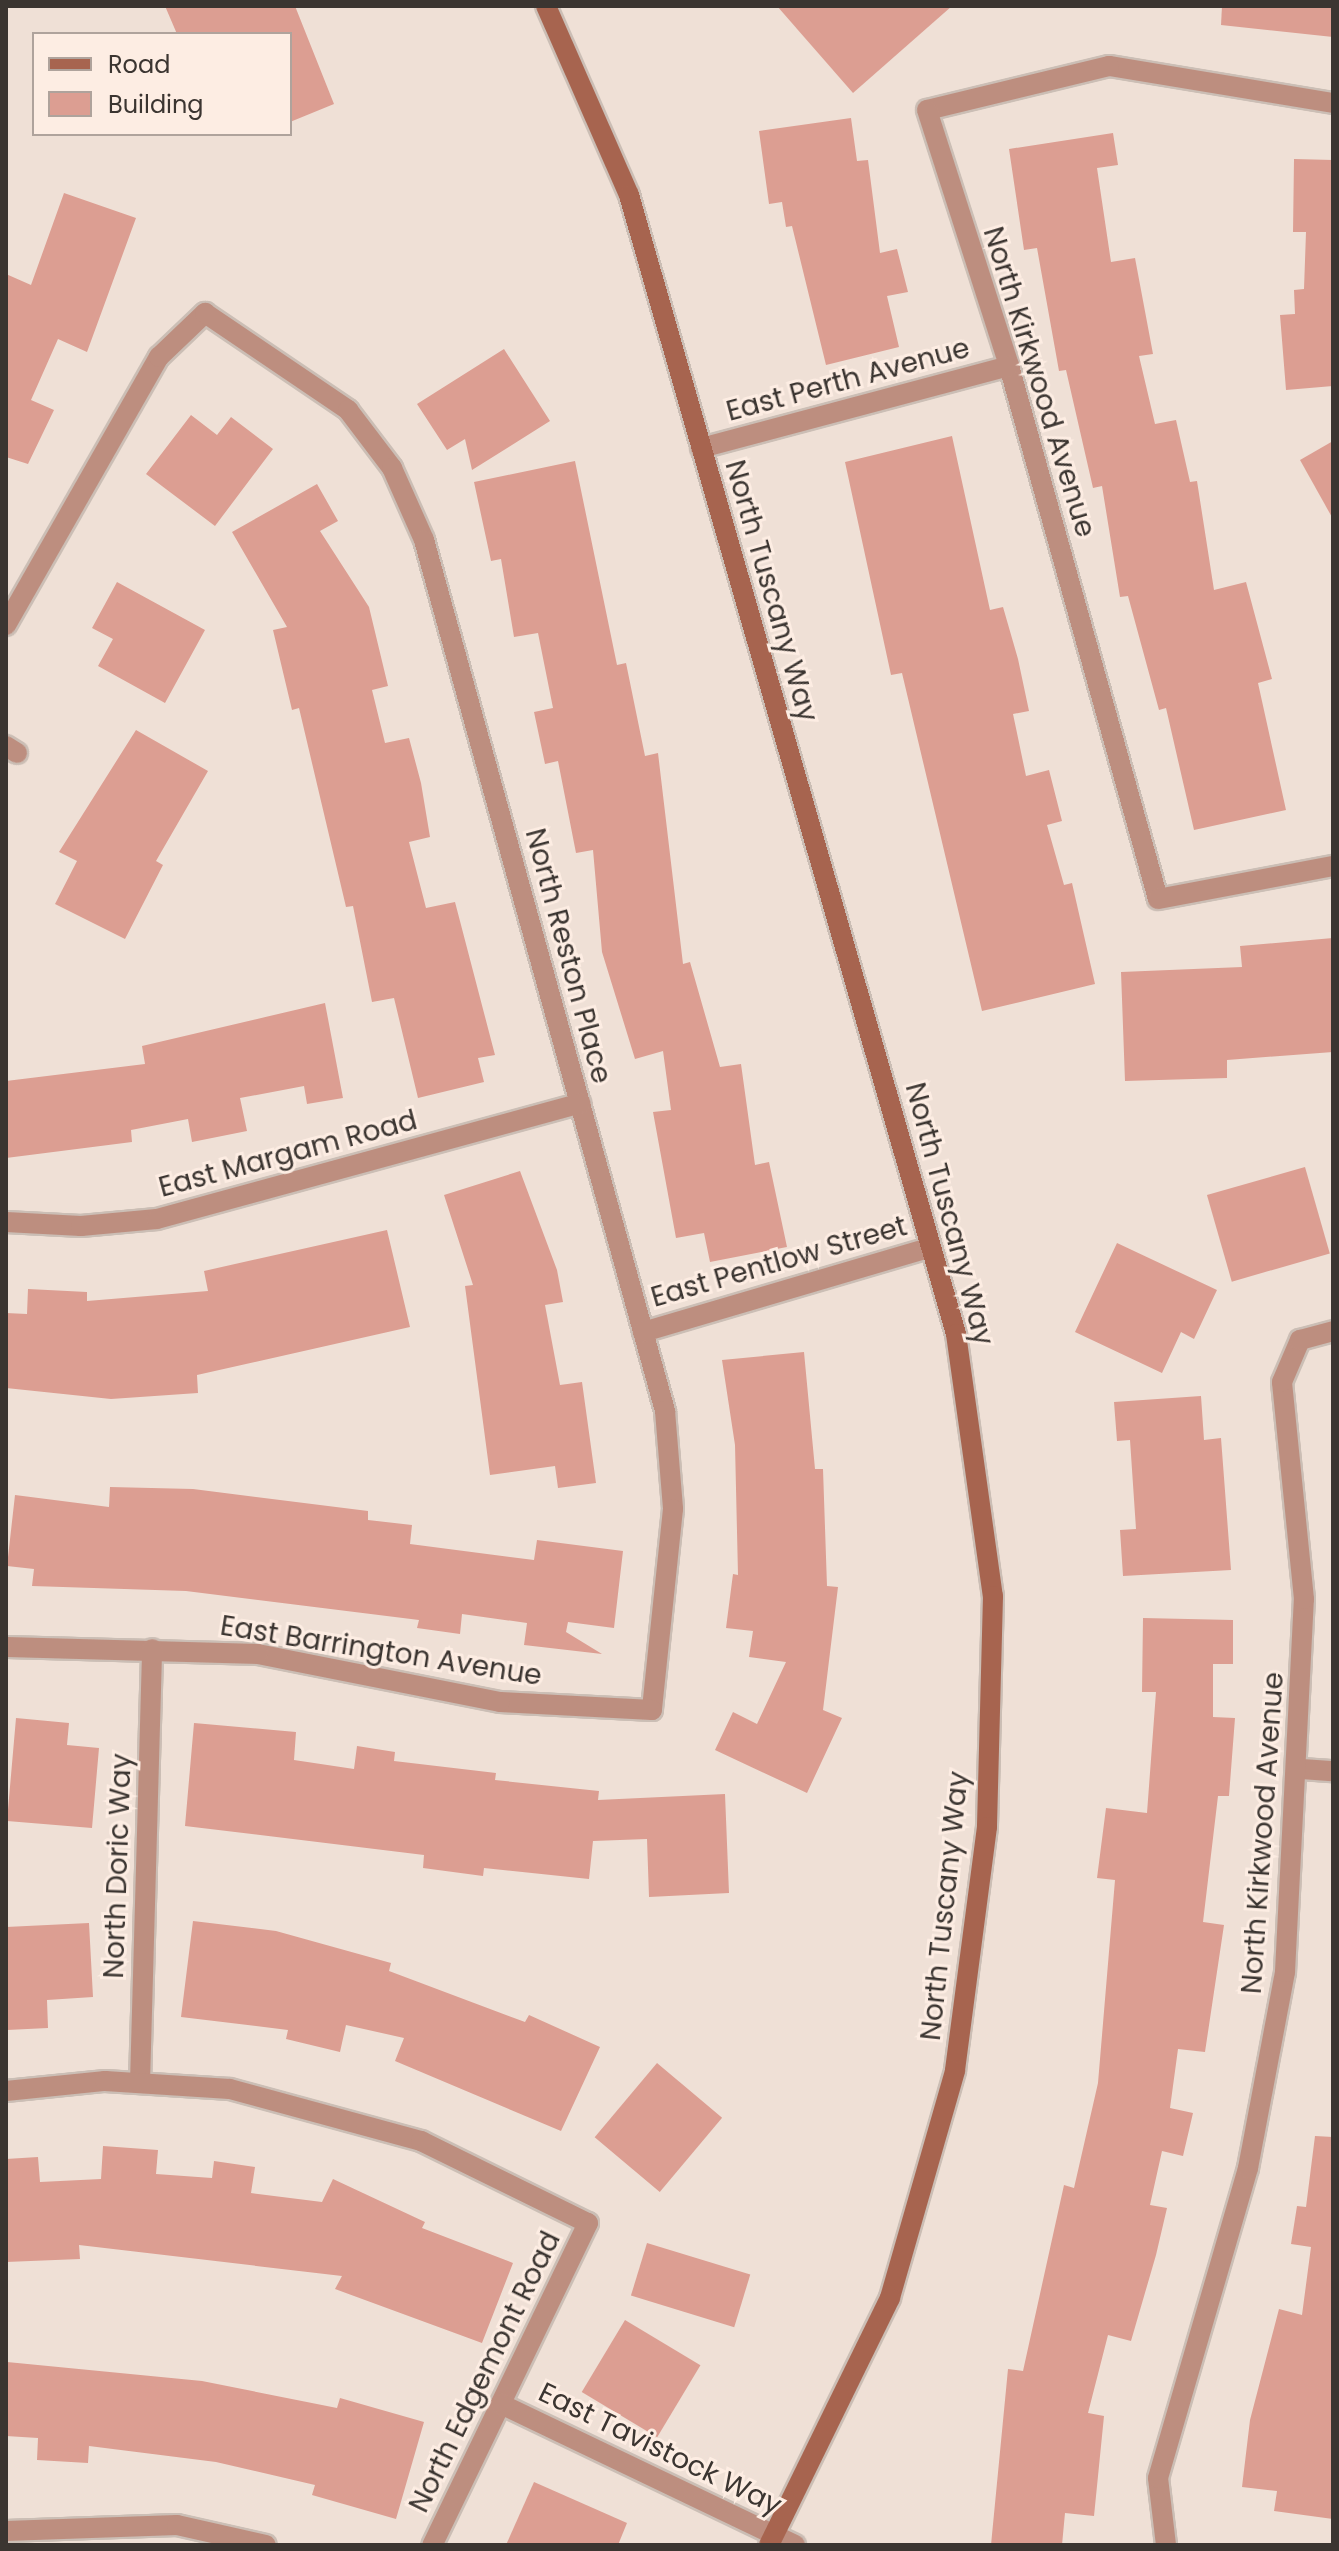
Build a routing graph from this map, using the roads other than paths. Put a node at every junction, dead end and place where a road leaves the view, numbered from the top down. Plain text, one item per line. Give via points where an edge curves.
1 (546, 6) edge
2 (1333, 103) edge
3 (1009, 366) junction
4 (701, 448) junction
5 (6, 625) edge
6 (1333, 866) edge
7 (580, 1103) junction
8 (6, 1222) edge
9 (931, 1247) junction
10 (1333, 1331) edge
11 (643, 1332) junction
12 (6, 1647) edge
13 (152, 1649) junction
14 (652, 1710) joint
15 (1301, 1769) junction
16 (1333, 1771) edge
17 (140, 2083) junction
18 (6, 2091) edge
19 (501, 2404) junction
20 (6, 2531) edge
21 (771, 2540) edge
22 (266, 2545) edge
23 (432, 2545) edge
24 (795, 2545) edge
25 (1166, 2545) edge

1 - 4 street, North Tuscany Way via 629,195
2 - 3 street, North Kirkwood Avenue via 1109,66 927,110
3 - 4 street, East Perth Avenue
3 - 6 street, North Kirkwood Avenue via 1158,899
4 - 9 street, North Tuscany Way
5 - 7 street, North Reston Place via 159,357 205,313 348,410 392,468 424,540
7 - 8 street, East Margam Road via 157,1219 81,1226
7 - 11 street, North Reston Place
9 - 11 street, East Pentlow Street
9 - 21 street, North Tuscany Way via 956,1334 993,1596 985,1843 955,2071 890,2298
10 - 15 street, North Kirkwood Avenue via 1300,1340 1282,1382 1304,1599
11 - 14 street, North Reston Place via 665,1411 673,1509
12 - 13 street, East Barrington Avenue
13 - 14 street, East Barrington Avenue via 258,1654 500,1702
13 - 17 street, North Doric Way
15 - 16 street
15 - 25 street, North Kirkwood Avenue via 1285,1972 1248,2168 1158,2478
17 - 18 street
17 - 19 street, North Edgemont Road via 230,2089 421,2141 588,2223
19 - 21 street, East Tavistock Way
19 - 23 street, North Edgemont Road
20 - 22 street via 177,2525
21 - 24 street, East Tavistock Way

